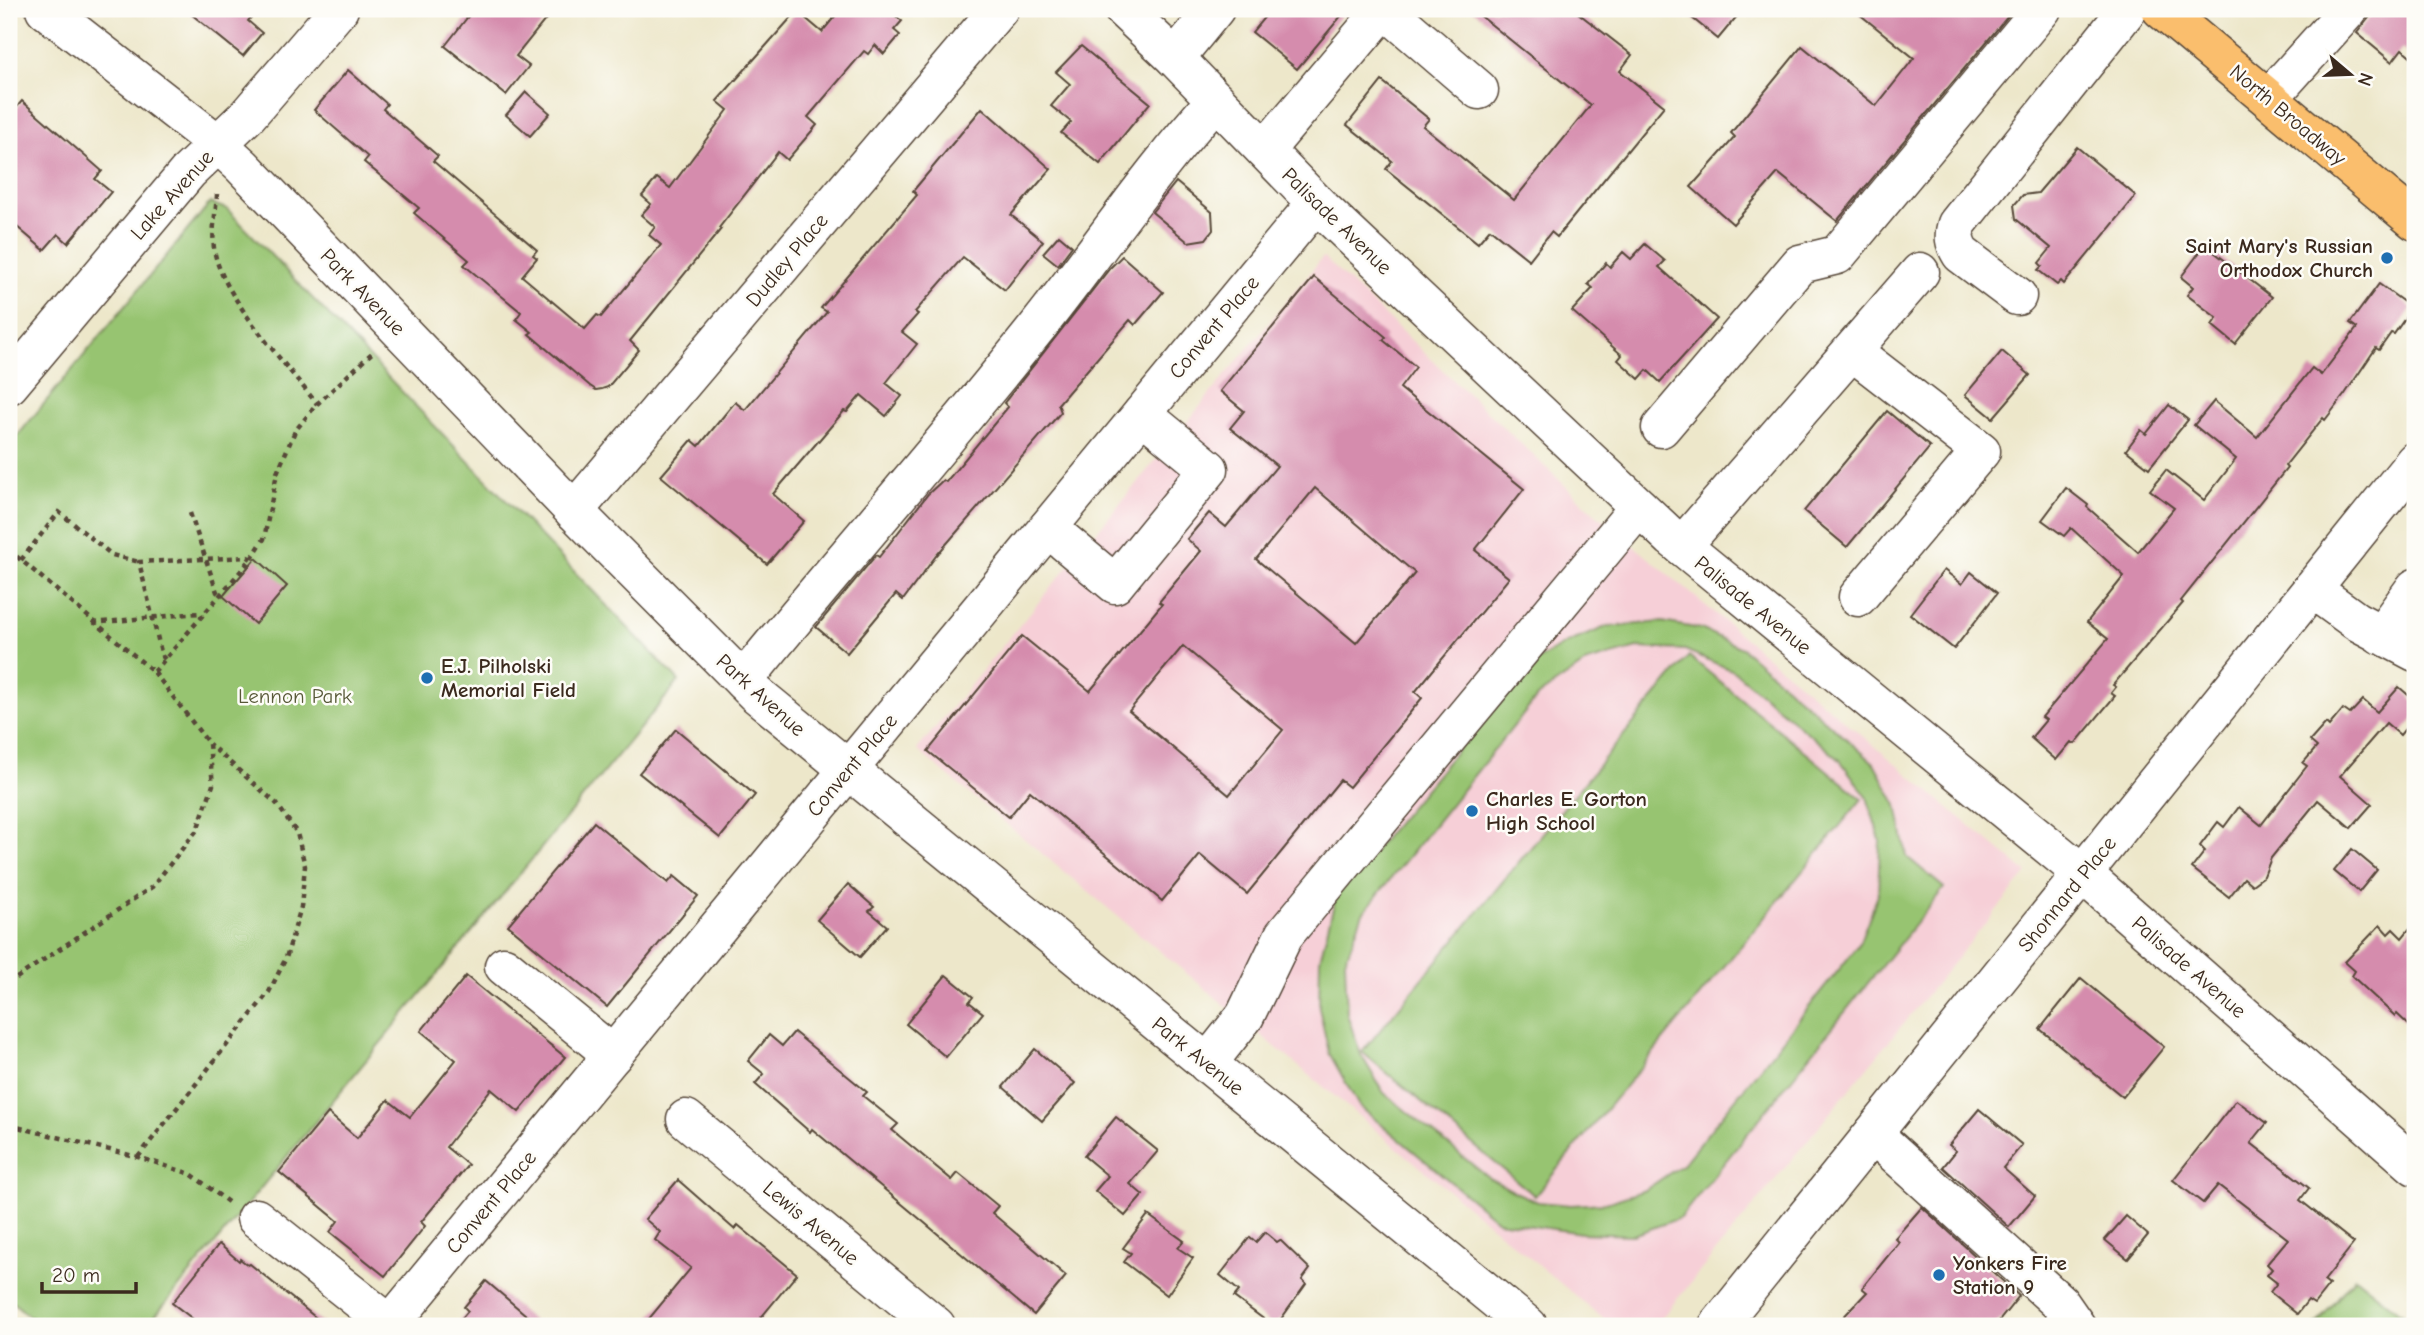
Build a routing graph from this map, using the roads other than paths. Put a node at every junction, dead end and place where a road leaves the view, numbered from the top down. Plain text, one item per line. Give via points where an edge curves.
1 (46, 9) edge
2 (339, 9) edge
3 (999, 9) edge
4 (1123, 9) edge
5 (1215, 9) edge
6 (1385, 9) edge
7 (2042, 9) edge
8 (2128, 9) edge
9 (2161, 9) edge
10 (2349, 9) edge
11 (1175, 58) junction
12 (1479, 90) dead end
13 (2269, 98) junction
14 (1216, 100) junction
15 (218, 144) junction
16 (1265, 150) junction
17 (1317, 203) junction
18 (2414, 218) edge
19 (1920, 272) dead end
20 (2017, 296) dead end
21 (1852, 351) junction
22 (9, 385) edge
23 (1142, 414) junction
24 (1661, 428) dead end
25 (2415, 461) edge
26 (1639, 507) junction
27 (574, 511) junction
28 (1048, 528) junction
29 (1682, 547) junction
30 (2415, 588) edge
31 (2312, 589) junction
32 (1858, 597) dead end
33 (2381, 635) junction
34 (2415, 652) edge
35 (743, 681) junction
36 (848, 770) junction
37 (2083, 874) junction
38 (504, 967) dead end
39 (613, 1055) junction
40 (1207, 1064) junction
41 (685, 1119) dead end
42 (1873, 1134) junction
43 (2415, 1166) edge
44 (256, 1218) road end
45 (390, 1326) edge
46 (936, 1326) edge
47 (1528, 1326) edge
48 (1718, 1326) edge
49 (2076, 1326) edge

1 - 15 street, Park Avenue
2 - 15 street, Lake Avenue
3 - 27 street, Dudley Place
4 - 11 street, Palisade Avenue
5 - 11 street
6 - 12 street
6 - 16 street
7 - 24 street via 1837,255 1800,264
8 - 20 street via 1957,224 1953,236 1961,254
9 - 13 main road, North Broadway
10 - 13 street
11 - 14 street, Palisade Avenue
13 - 18 main road, North Broadway
14 - 16 street, Palisade Avenue
14 - 35 street via 1179,139 1065,293 958,426
15 - 22 street, Lake Avenue via 188,172
15 - 27 street, Park Avenue
16 - 17 street, Palisade Avenue
17 - 23 street, Convent Place
17 - 26 street, Palisade Avenue
19 - 21 street
21 - 29 street
21 - 32 street via 1981,451
23 - 28 street, Convent Place
23 - 28 street via 1209,470 1115,584
25 - 31 street, Shonnard Place
26 - 29 street, Palisade Avenue
26 - 40 street via 1284,935 1245,1016
27 - 35 street, Park Avenue
28 - 36 street, Convent Place
29 - 37 street, Palisade Avenue
30 - 33 street
31 - 33 street
31 - 37 street, Shonnard Place
33 - 34 street
35 - 36 street, Park Avenue
36 - 39 street, Convent Place
36 - 40 street, Park Avenue
37 - 42 street, Shonnard Place
37 - 43 street, Palisade Avenue
38 - 39 street
39 - 45 street, Convent Place
40 - 47 street, Park Avenue
41 - 46 street, Lewis Avenue
42 - 48 street, Shonnard Place
42 - 49 street via 2060,1303
44 - 45 street

